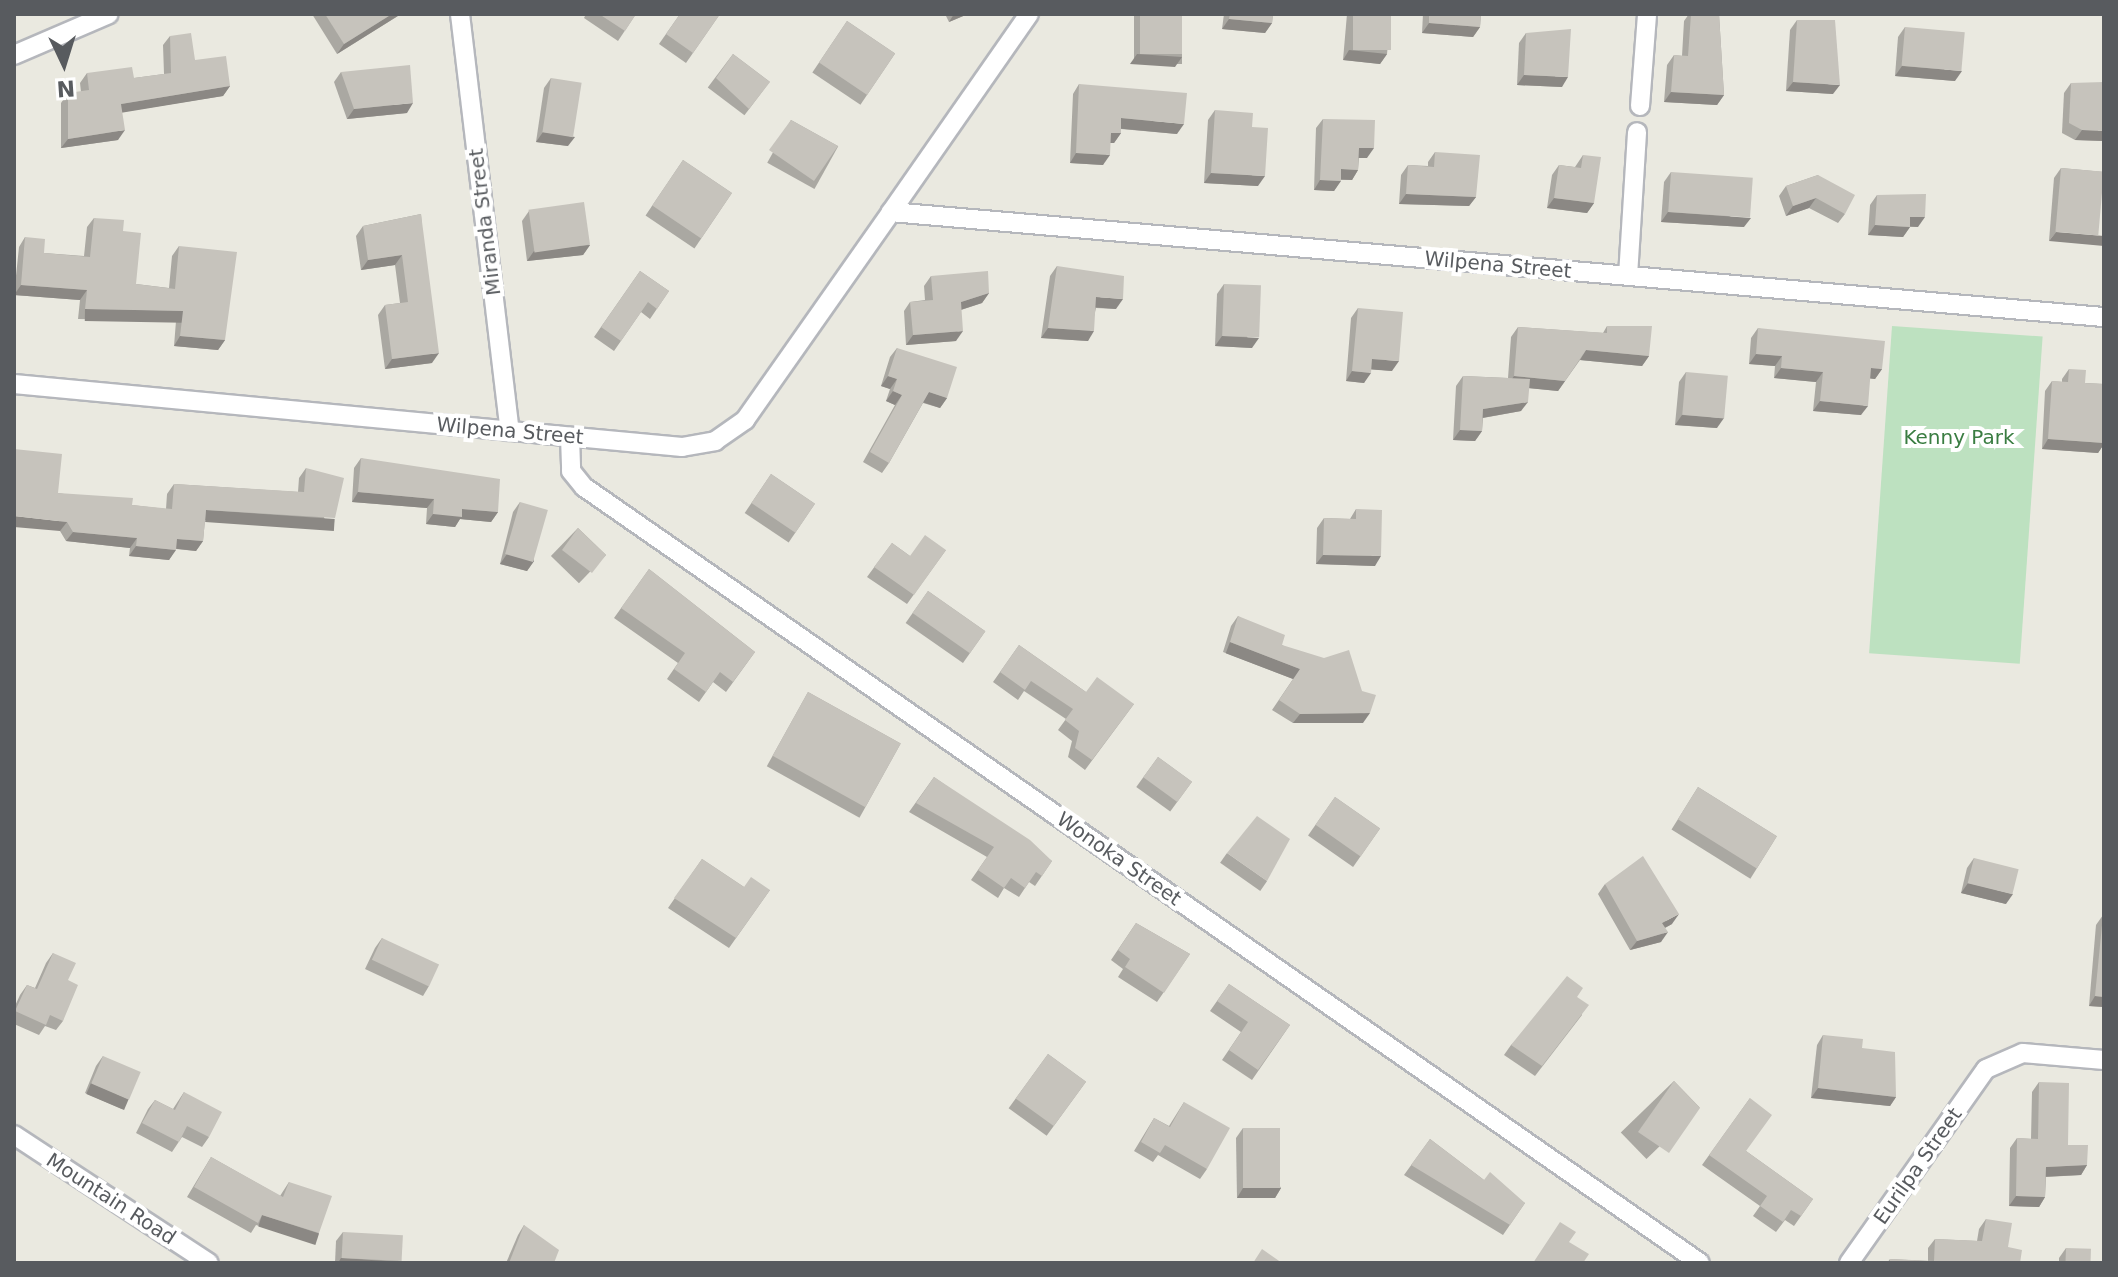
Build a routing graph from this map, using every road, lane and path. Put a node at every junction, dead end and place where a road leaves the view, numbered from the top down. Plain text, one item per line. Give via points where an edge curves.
1 (109, 14) edge
2 (460, 14) edge
3 (1029, 14) edge
4 (1647, 14) edge
5 (14, 55) edge
6 (1640, 106) dead end
7 (1637, 132) dead end
8 (891, 212) junction
9 (1628, 276) junction
10 (2104, 317) edge
11 (14, 384) edge
12 (510, 431) junction
13 (570, 437) junction
14 (2104, 1060) edge
15 (14, 1135) edge
16 (209, 1263) edge
17 (1700, 1263) edge
18 (1849, 1263) edge

1 - 5 street
2 - 12 street, Miranda Street
3 - 8 street, Wilpena Street
4 - 6 street
7 - 9 street
8 - 9 street, Wilpena Street
8 - 13 street, Wilpena Street via 745,420 725,434 682,447
9 - 10 street, Wilpena Street
11 - 12 street, Wilpena Street
12 - 13 street, Wilpena Street
13 - 17 street, Wonoka Street via 571,471 584,487
14 - 18 street, Eurilpa Street via 2023,1053 1986,1069
15 - 16 street, Mountain Road

